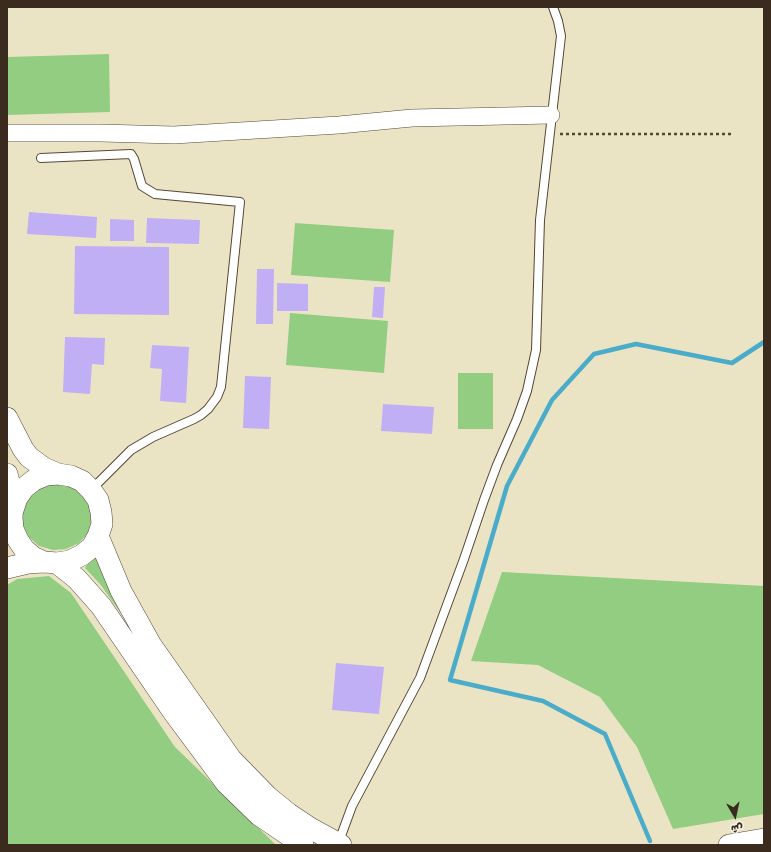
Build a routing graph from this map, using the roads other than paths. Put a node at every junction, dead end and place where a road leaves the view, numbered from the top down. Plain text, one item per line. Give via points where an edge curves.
1 (553, 7) edge
2 (551, 115) junction
3 (7, 133) edge
4 (40, 158) dead end
5 (7, 418) edge
6 (7, 474) edge
7 (58, 474) junction
8 (91, 490) junction
9 (10, 519) edge
10 (98, 536) junction
11 (51, 562) junction
12 (7, 568) edge
13 (764, 839) edge
14 (339, 844) edge
15 (303, 845) edge
16 (730, 845) edge

1 - 2 lane via 560,36
2 - 3 street via 412,118 174,135
2 - 14 lane via 540,220 536,350 527,391 497,465 420,678 352,806
4 - 8 lane via 131,154 142,186 155,194 240,202 221,387 217,397 198,417 131,450
5 - 7 street via 29,457
6 - 9 street via 13,497
7 - 8 street via 82,481
7 - 9 street via 46,475 24,488 17,498
8 - 10 street via 98,500 101,512 102,524
9 - 11 street via 21,545 33,557
10 - 11 street via 92,547 82,555 70,561
10 - 14 street via 121,591 151,646 231,758 279,805 310,828
11 - 12 street via 28,563
11 - 15 street via 77,578 101,606 174,713 226,783 259,815
13 - 16 street

